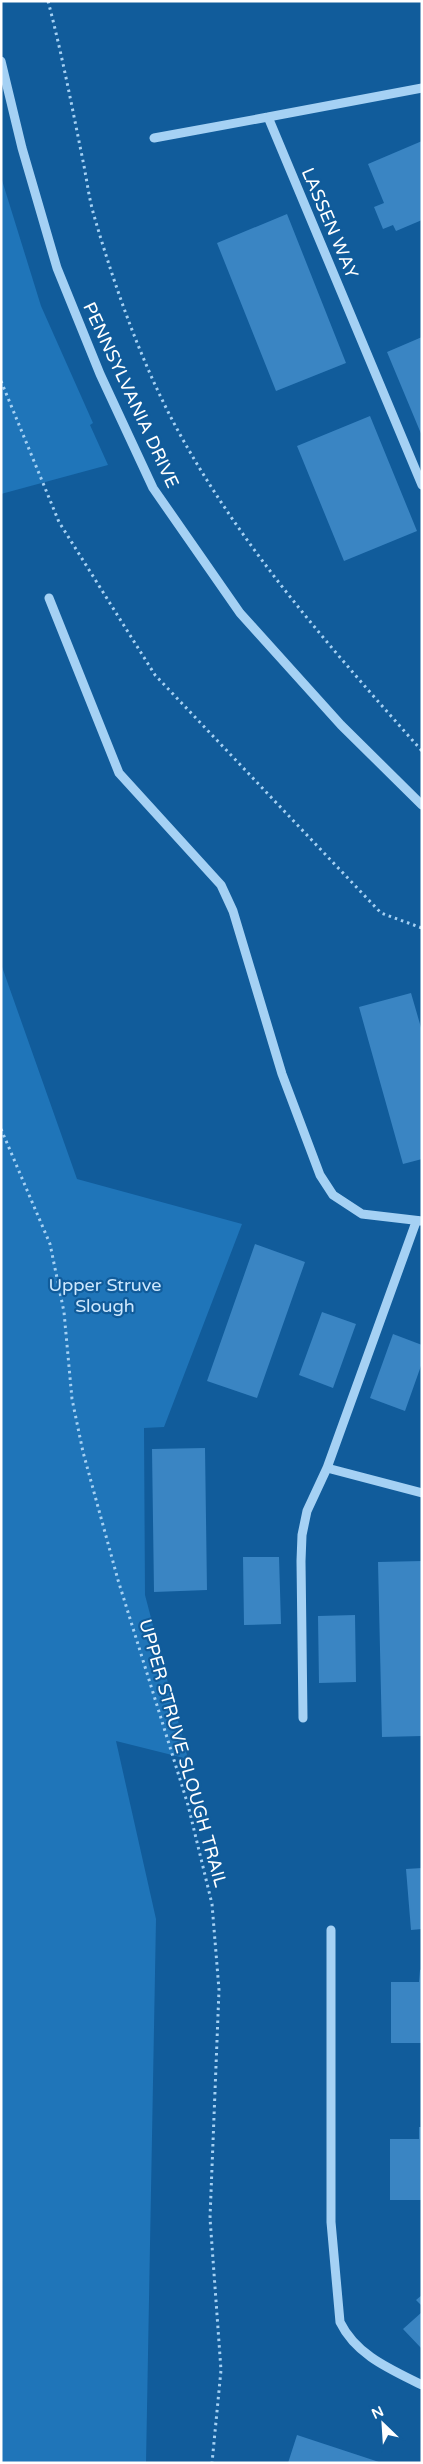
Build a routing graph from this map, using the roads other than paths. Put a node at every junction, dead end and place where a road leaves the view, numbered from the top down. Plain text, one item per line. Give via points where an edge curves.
1 (1, 61) edge
2 (422, 88) edge
3 (268, 117) junction
4 (154, 138) dead end
5 (422, 485) edge
6 (50, 598) dead end
7 (422, 805) edge
8 (419, 1222) edge
9 (327, 1468) junction
10 (422, 1493) edge
11 (303, 1718) dead end
12 (331, 1930) dead end
13 (422, 2385) edge

1 - 7 street, PENNSYLVANIA DRIVE via 57,268 100,374 153,488 240,613 341,726
2 - 3 street
3 - 4 street
3 - 5 street, LASSEN WAY
6 - 8 street via 119,773 221,885 233,911 282,1074 320,1175 333,1195 362,1214
8 - 9 street
9 - 10 street
9 - 11 street via 307,1510 302,1535
12 - 13 street via 331,2222 340,2322 360,2350

